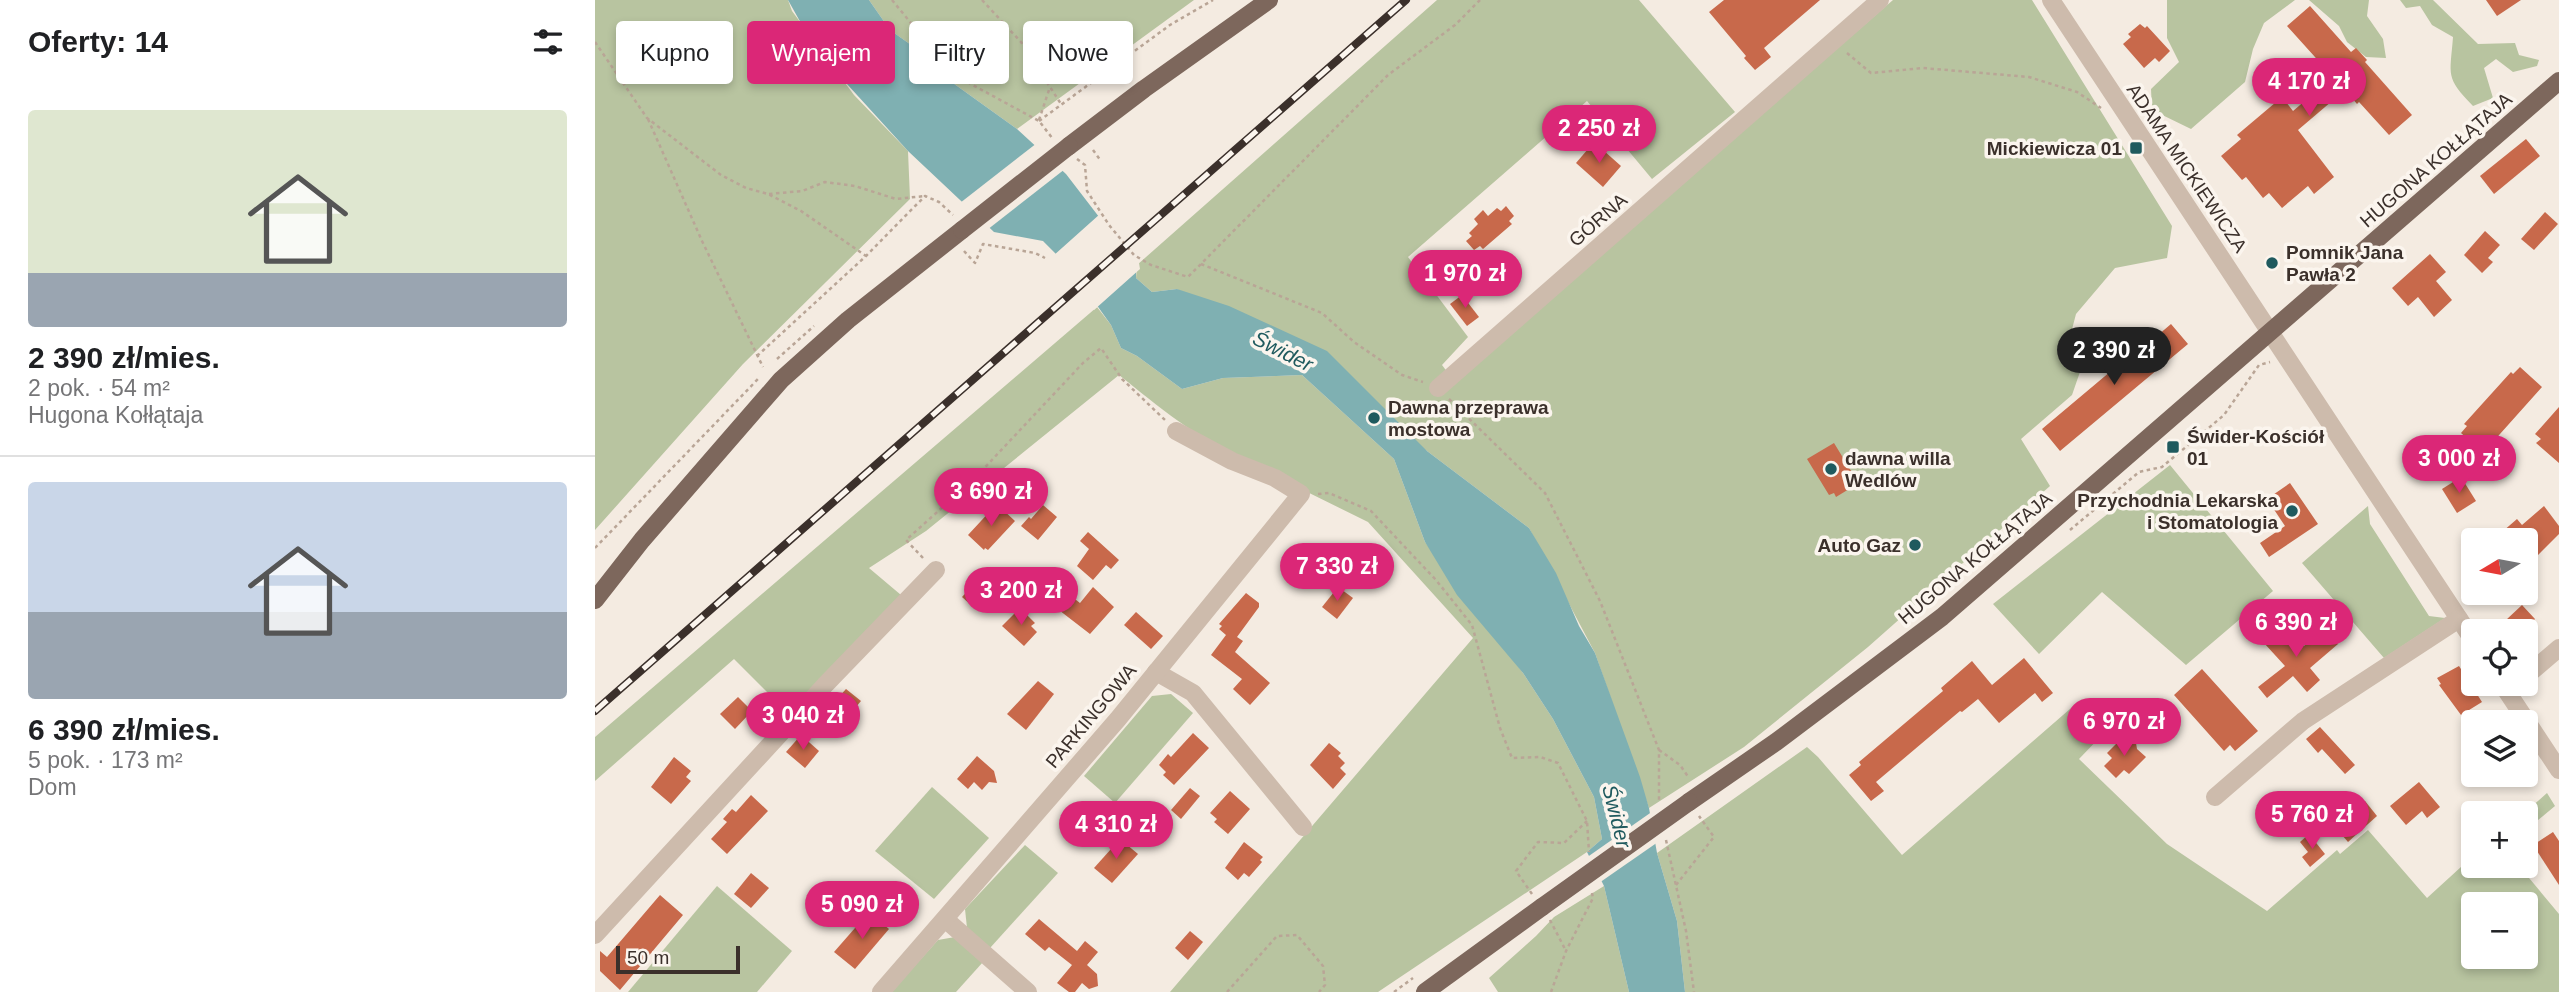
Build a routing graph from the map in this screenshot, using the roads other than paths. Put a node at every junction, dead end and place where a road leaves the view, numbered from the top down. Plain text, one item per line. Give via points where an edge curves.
1 (1269, 0) edge
2 (1880, 0) edge
3 (2052, 0) edge
4 (2559, 81) edge
5 (2269, 332) junction
6 (1438, 388) road end
7 (1176, 431) road end
8 (642, 540) junction
9 (936, 570) dead end
10 (595, 585) edge
11 (595, 600) edge
12 (2459, 619) junction
13 (2461, 622) edge
14 (2559, 648) edge
15 (2538, 666) edge
16 (1156, 672) junction
17 (2514, 696) edge
18 (2559, 770) edge
19 (2215, 797) dead end
20 (1303, 827) dead end
21 (944, 919) junction
22 (595, 935) edge
23 (881, 992) edge
24 (1028, 992) edge
25 (1425, 992) edge

1 - 8 main road, bridge via 959,224 781,380
2 - 6 street, GÓRNA
3 - 5 street, ADAMA MICKIEWICZA
4 - 5 main road, HUGONA KOŁŁĄTAJA
5 - 12 street, ADAMA MICKIEWICZA
5 - 25 main road, HUGONA KOŁŁĄTAJA, bridge via 1942,617 1693,808 1541,906
7 - 16 street, PARKINGOWA via 1301,494
8 - 10 main road
8 - 11 main road
9 - 22 street
12 - 13 street, ADAMA MICKIEWICZA
12 - 19 street via 2302,721
14 - 15 street
16 - 20 street via 1193,693
16 - 21 street, PARKINGOWA
17 - 18 street
21 - 23 street, PARKINGOWA
21 - 24 street

